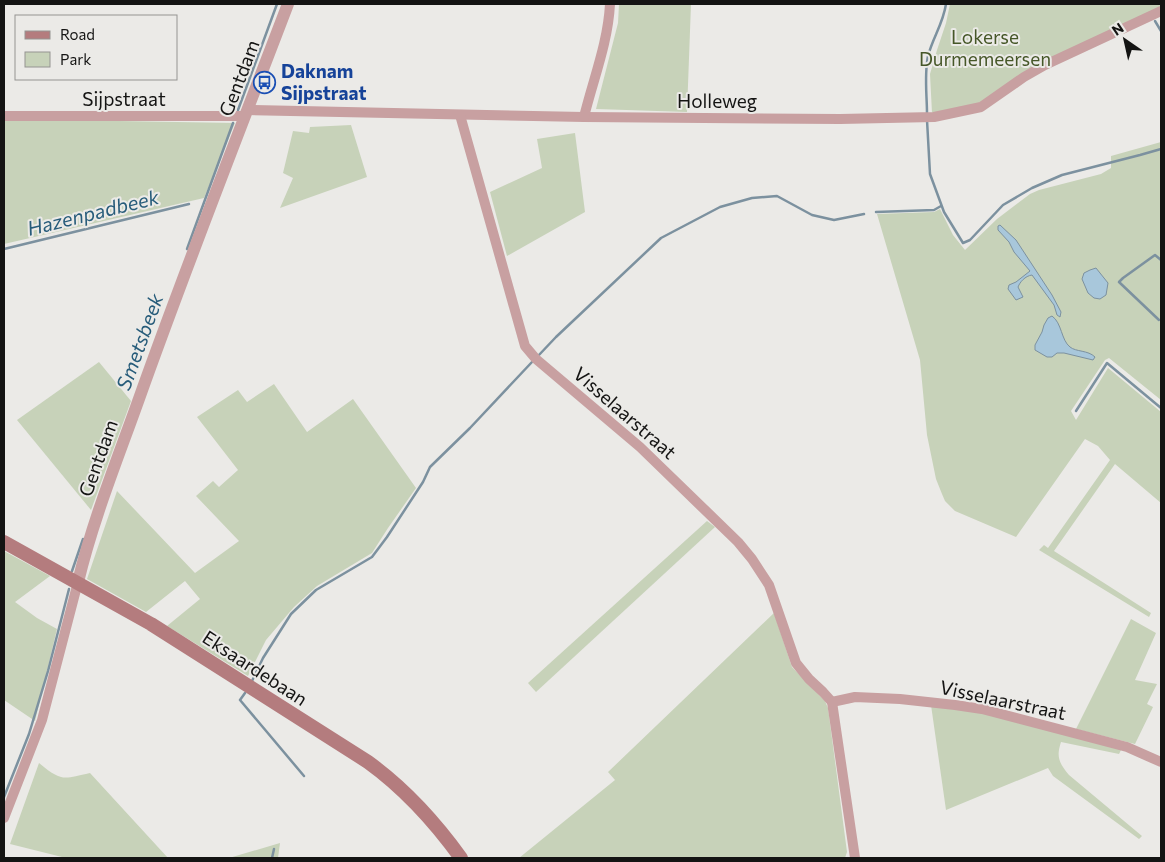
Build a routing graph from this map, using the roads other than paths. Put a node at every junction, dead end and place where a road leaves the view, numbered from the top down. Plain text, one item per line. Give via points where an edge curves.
1 (288, 4) edge
2 (610, 4) edge
3 (1161, 11) edge
4 (246, 113) junction
5 (460, 115) junction
6 (4, 116) edge
7 (584, 118) junction
8 (4, 542) edge
9 (78, 582) junction
10 (832, 702) junction
11 (1161, 762) edge
12 (4, 818) edge
13 (461, 858) edge
14 (855, 858) edge

1 - 4 street, Gentdam
2 - 7 street
3 - 7 street, Holleweg via 1045,65 981,106 934,117
4 - 5 street, Holleweg
4 - 6 street, Sijpstraat
4 - 9 street, Gentdam via 154,358 94,526
5 - 7 street, Holleweg
5 - 10 street, Visselaarstraat via 525,346 536,359 640,447 738,542 769,585 796,663
8 - 9 main road, Eksaardebaan
9 - 12 street, Gentdam via 42,720
9 - 13 main road, Eksaardebaan via 190,648 378,770 400,787
10 - 11 street, Visselaarstraat via 855,697 900,699 982,709 1127,747
10 - 14 street

